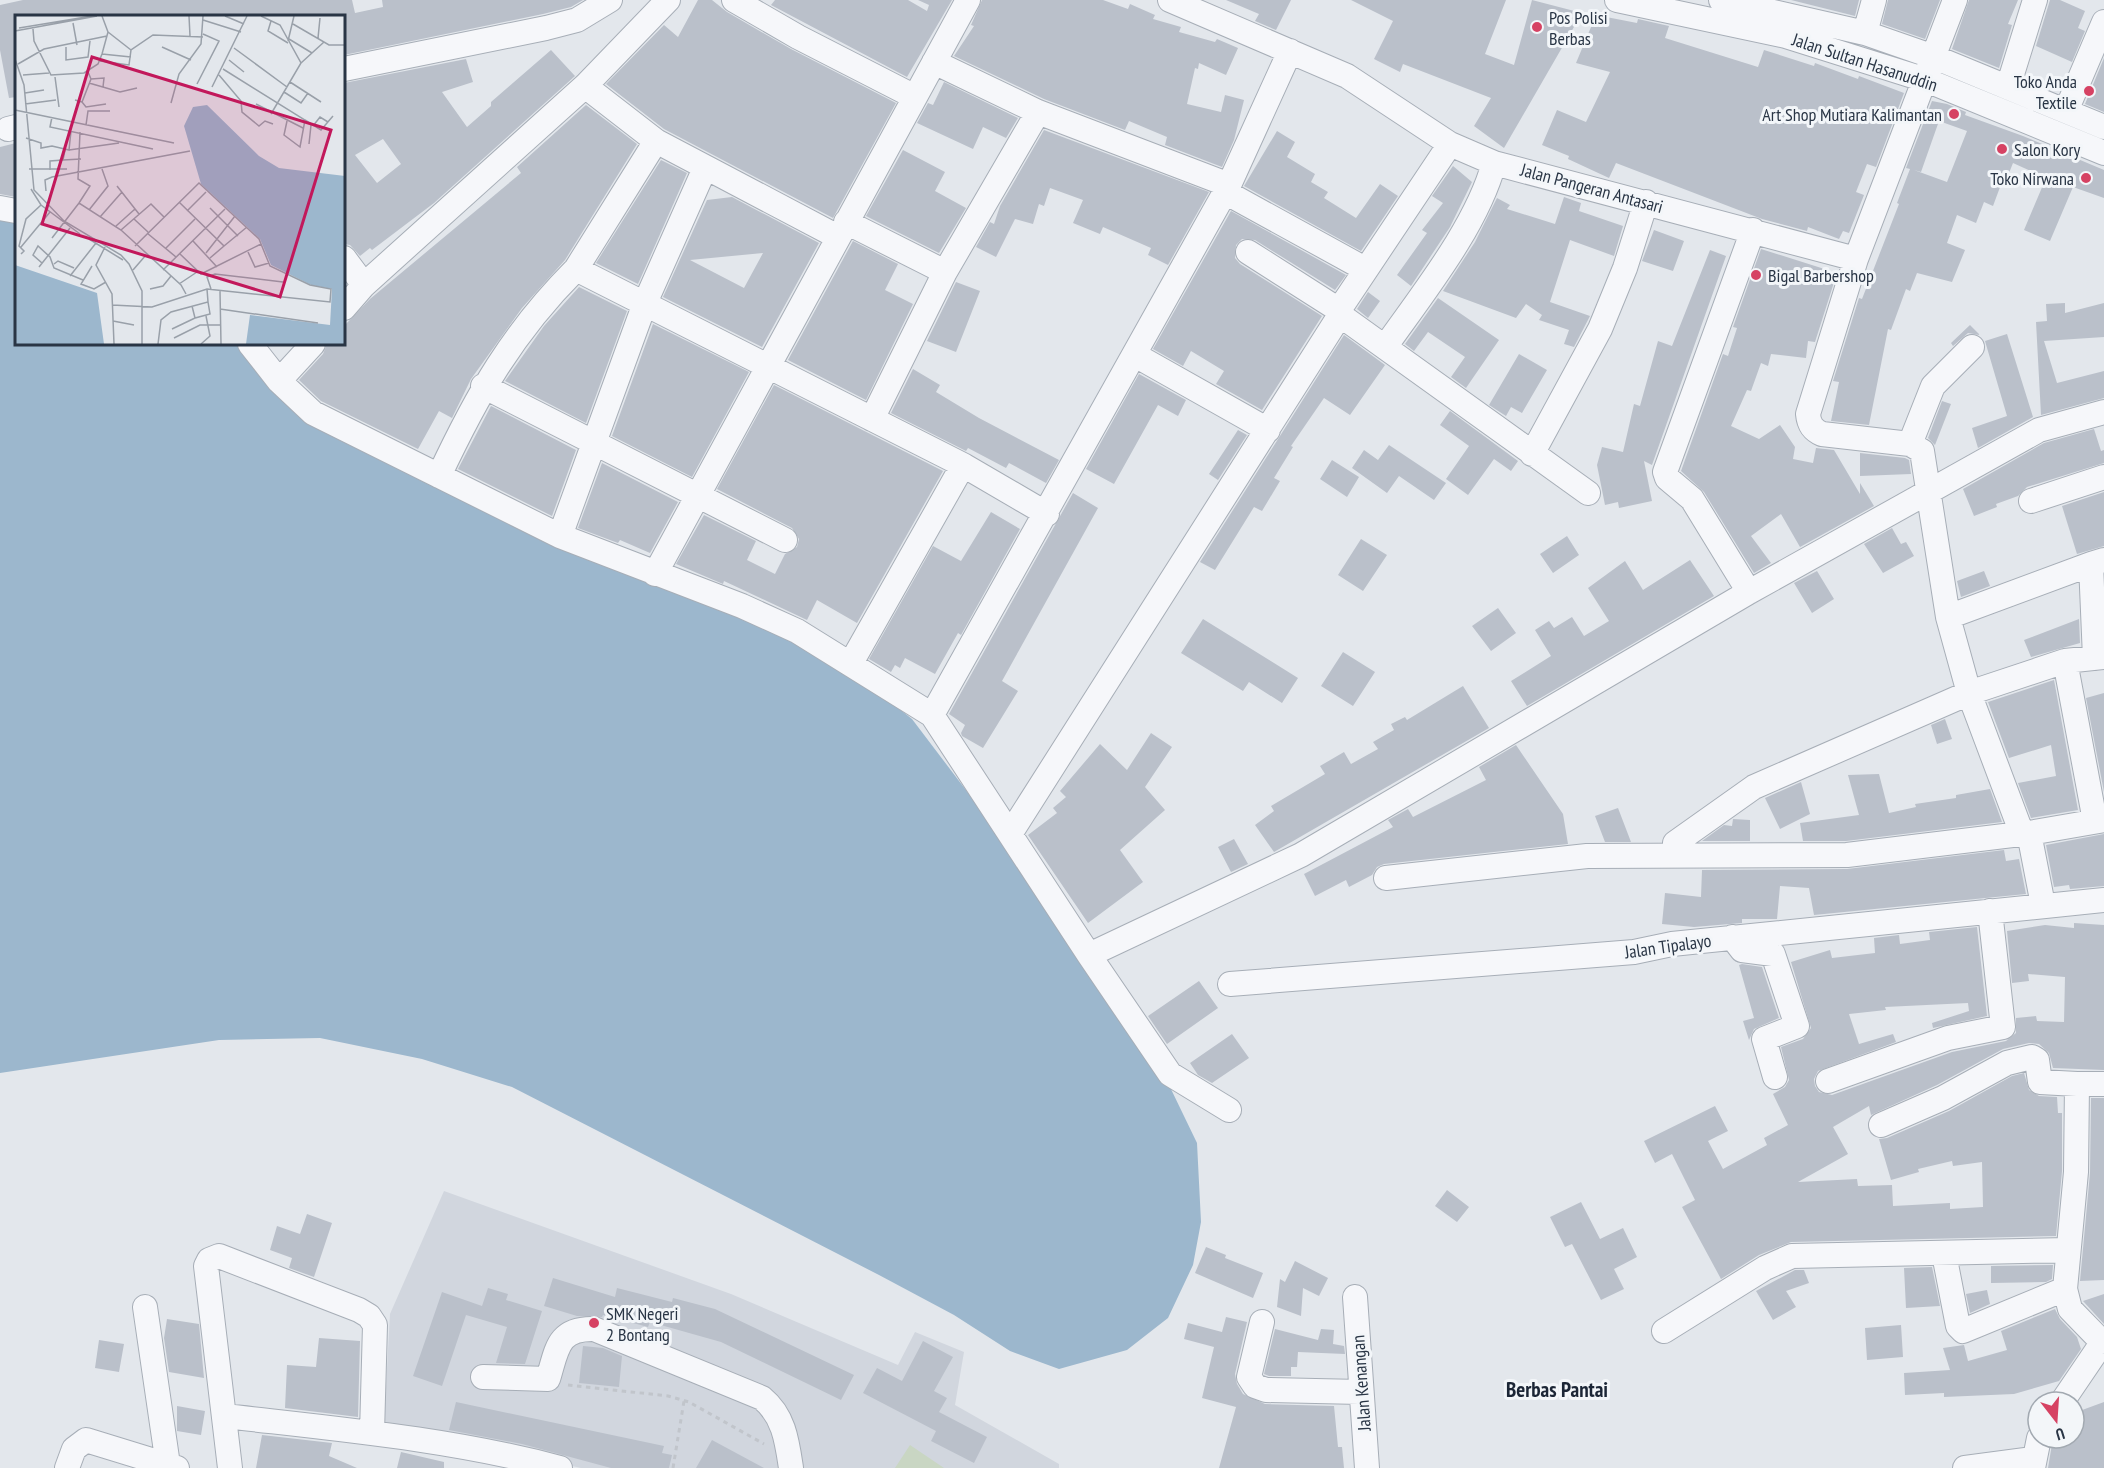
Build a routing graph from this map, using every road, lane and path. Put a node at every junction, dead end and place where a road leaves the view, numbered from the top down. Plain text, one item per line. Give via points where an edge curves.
1 (610, 0) edge
2 (668, 0) edge
3 (734, 0) edge
4 (968, 0) edge
5 (1617, 0) edge
6 (1721, 0) edge
7 (1874, 0) edge
8 (1955, 0) edge
9 (2035, 0) edge
10 (1178, 2) edge
11 (2104, 22) edge
12 (1865, 33) junction
13 (1290, 51) junction
14 (1934, 57) junction
15 (934, 62) junction
16 (345, 69) edge
17 (1926, 80) junction
18 (585, 86) junction
19 (2008, 87) junction
20 (915, 97) junction
21 (2066, 111) junction
22 (1038, 112) junction
23 (2104, 127) edge
24 (656, 141) junction
25 (1450, 144) junction
26 (2104, 153) edge
27 (1494, 163) junction
28 (705, 168) junction
29 (1227, 188) junction
30 (1646, 202) junction
31 (0, 208) edge
32 (15, 211) edge
33 (842, 230) junction
34 (1753, 230) junction
35 (1248, 252) dead end
36 (345, 259) edge
37 (1856, 259) junction
38 (576, 269) junction
39 (1365, 269) junction
40 (945, 272) junction
41 (364, 285) junction
42 (645, 303) junction
43 (345, 308) edge
44 (1339, 313) junction
45 (251, 345) edge
46 (312, 345) edge
47 (1385, 347) junction
48 (1972, 347) dead end
49 (1135, 356) junction
50 (767, 366) junction
51 (279, 381) junction
52 (483, 386) junction
53 (2104, 412) edge
54 (872, 419) junction
55 (1268, 430) junction
56 (595, 442) junction
57 (1910, 444) junction
58 (1532, 454) junction
59 (963, 465) junction
60 (439, 476) junction
61 (2104, 477) edge
62 (1588, 493) dead end
63 (1927, 493) junction
64 (699, 495) junction
65 (2031, 501) dead end
66 (1047, 514) junction
67 (560, 536) junction
68 (785, 540) dead end
69 (2097, 562) edge
70 (655, 574) junction
71 (1749, 592) junction
72 (1948, 617) junction
73 (2099, 657) edge
74 (2065, 661) junction
75 (851, 663) junction
76 (1969, 693) junction
77 (932, 715) junction
78 (2100, 821) edge
79 (1010, 834) junction
80 (2026, 834) junction
81 (1676, 843) dead end
82 (1386, 878) dead end
83 (2104, 900) edge
84 (2043, 905) junction
85 (1990, 910) junction
86 (1732, 937) junction
87 (1089, 955) junction
88 (1230, 984) dead end
89 (2003, 1028) junction
90 (2007, 1063) junction
91 (1775, 1077) dead end
92 (1828, 1081) dead end
93 (2077, 1084) junction
94 (2104, 1084) edge
95 (1229, 1110) dead end
96 (1881, 1125) dead end
97 (2067, 1250) junction
98 (1944, 1254) junction
99 (2065, 1289) junction
100 (1354, 1297) dead end
101 (145, 1307) dead end
102 (1262, 1323) dead end
103 (1664, 1330) dead end
104 (2103, 1341) edge
105 (483, 1377) dead end
106 (548, 1379) junction
107 (2070, 1390) edge
108 (1361, 1392) junction
109 (684, 1401) junction
110 (225, 1416) junction
111 (372, 1433) junction
112 (2035, 1455) edge
113 (518, 1463) edge
114 (790, 1463) edge
115 (164, 1466) edge
116 (67, 1468) edge
117 (230, 1468) edge
118 (560, 1468) edge
119 (673, 1468) edge
120 (1367, 1468) edge
121 (1965, 1468) edge

1 - 16 street via 577,20
2 - 18 street
3 - 20 street
4 - 15 street
5 - 17 street, Jalan Sultan Hasanuddin via 1786,36
6 - 12 street, Jalan Sultan Hasanuddin
7 - 12 street
8 - 14 street
9 - 19 street
10 - 13 street, Jalan Pangeran Antasari
11 - 21 street
12 - 14 street, Jalan Sultan Hasanuddin
13 - 25 street, Jalan Pangeran Antasari via 1365,86
13 - 29 street
14 - 17 street
14 - 19 street, Jalan Sultan Hasanuddin
15 - 20 street
15 - 22 street
17 - 26 street, Jalan Sultan Hasanuddin
17 - 37 street
18 - 24 street
18 - 41 street
19 - 21 street, Jalan Sultan Hasanuddin
20 - 33 street
21 - 23 street, Jalan Sultan Hasanuddin
22 - 29 street
22 - 40 street
24 - 28 street
24 - 38 street
25 - 27 street, Jalan Pangeran Antasari
25 - 39 street
27 - 30 street, Jalan Pangeran Antasari
27 - 47 street via 1488,187 1440,268
28 - 33 street
28 - 42 street
29 - 39 street
29 - 49 street
30 - 34 street, Jalan Pangeran Antasari
30 - 58 street via 1600,330
31 - 32 street
33 - 40 street
33 - 50 street
34 - 37 street, Jalan Pangeran Antasari
34 - 71 street via 1665,472 1692,499
35 - 44 street
36 - 41 street
37 - 57 street via 1808,414 1809,422 1822,434
38 - 42 street
38 - 52 street via 543,303
39 - 44 street
40 - 54 street
41 - 43 street
42 - 50 street
42 - 56 street
44 - 47 street
44 - 55 street
45 - 51 street
46 - 51 street
47 - 58 street
48 - 57 street via 1933,386
49 - 55 street
49 - 66 street
50 - 54 street
50 - 64 street
51 - 60 street via 313,413
52 - 56 street
52 - 60 street
53 - 63 street via 2047,426
54 - 59 street
55 - 79 street
56 - 64 street
56 - 67 street
57 - 63 street via 1922,451
58 - 62 street
59 - 66 street
59 - 75 street
60 - 67 street
61 - 65 street
63 - 71 street
63 - 72 street
64 - 68 street
64 - 70 street
66 - 77 street
67 - 70 street
69 - 72 street
69 - 73 street
70 - 75 street via 770,617
71 - 87 street via 1301,855
72 - 76 street
73 - 74 street
74 - 76 street
74 - 78 street
75 - 77 street
76 - 80 street
76 - 81 street via 1754,787
77 - 79 street
78 - 80 street
79 - 87 street
80 - 82 street via 1847,855 1587,856
80 - 84 street
83 - 84 street, Jalan Tipalayo
84 - 85 street, Jalan Tipalayo
85 - 86 street, Jalan Tipalayo
85 - 89 street
86 - 88 street, Jalan Tipalayo via 1634,952
86 - 91 street via 1743,950 1773,954 1797,1026 1764,1039
87 - 95 street via 1170,1074
89 - 90 street
89 - 92 street via 1948,1038
90 - 93 street via 2035,1057 2040,1082
90 - 96 street via 1943,1098
93 - 94 street
93 - 97 street via 2076,1172
97 - 98 street
97 - 99 street
98 - 99 street via 1963,1331
98 - 103 street via 1792,1256 1765,1268
99 - 104 street via 2070,1309
100 - 108 street, Jalan Kenangan
101 - 115 street
102 - 108 street via 1250,1377 1255,1386 1266,1390
104 - 107 street
105 - 106 street
106 - 109 path
106 - 114 street via 563,1338 580,1329 594,1329 762,1398 781,1421
108 - 120 street, Jalan Kenangan
109 - 114 path
109 - 119 path
110 - 111 street
110 - 111 street via 206,1266 219,1256 369,1316 375,1325
110 - 117 street
111 - 113 street
112 - 121 street
113 - 118 street
115 - 116 street via 86,1440 74,1449

